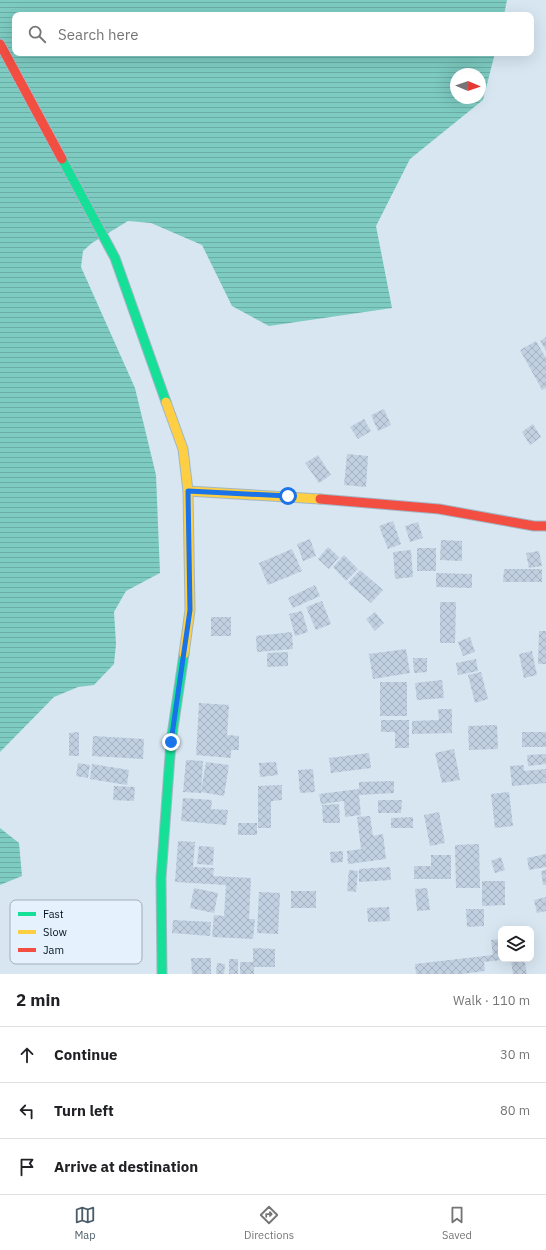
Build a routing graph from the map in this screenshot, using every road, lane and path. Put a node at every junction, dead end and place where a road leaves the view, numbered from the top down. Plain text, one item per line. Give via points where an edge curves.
1 (0, 44) edge
2 (188, 491) junction
3 (546, 526) edge
4 (162, 974) edge

1 - 2 street via 115,258 183,449
2 - 3 street via 288,496 439,509
2 - 4 street via 190,610 171,742 161,878

